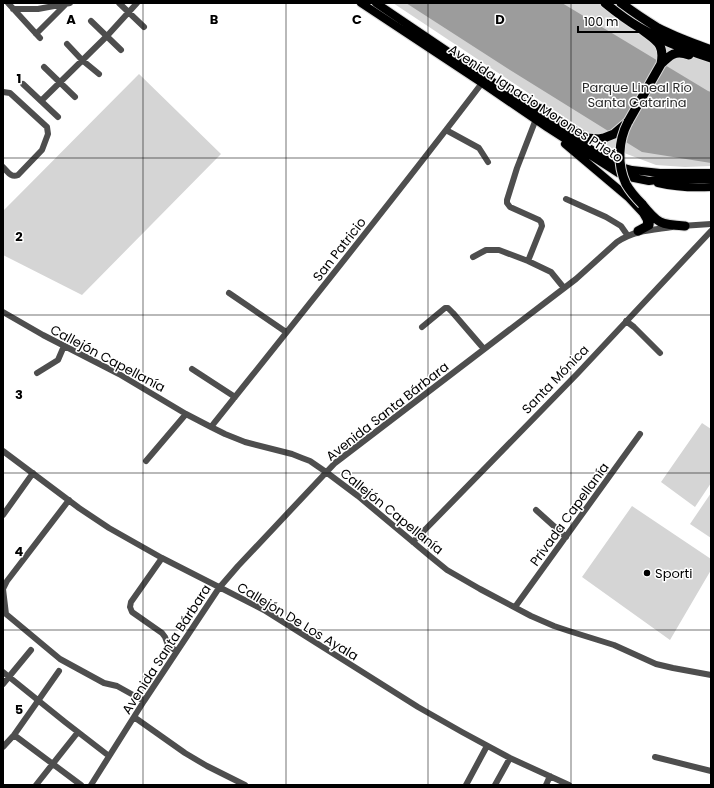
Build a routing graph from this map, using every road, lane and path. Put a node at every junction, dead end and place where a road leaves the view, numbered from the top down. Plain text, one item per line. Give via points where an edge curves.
1 (8, 3) edge
2 (119, 3) edge
3 (137, 3) edge
4 (361, 3) edge
5 (376, 3) edge
6 (605, 3) edge
7 (621, 3) edge
8 (68, 4) edge
9 (13, 9) junction
10 (129, 13) junction
11 (91, 21) dead end
12 (144, 27) dead end
13 (641, 28) junction
14 (107, 36) junction
15 (67, 44) dead end
16 (121, 50) dead end
17 (711, 50) edge
18 (711, 58) edge
19 (82, 60) junction
20 (711, 63) edge
21 (661, 65) junction
22 (44, 66) dead end
23 (99, 74) dead end
24 (60, 82) junction
25 (482, 83) junction
26 (23, 84) dead end
27 (3, 92) edge
28 (76, 97) dead end
29 (41, 101) junction
30 (524, 103) junction
31 (58, 117) dead end
32 (536, 119) junction
33 (628, 122) junction
34 (548, 128) junction
35 (446, 130) junction
36 (488, 162) dead end
37 (3, 167) edge
38 (711, 168) edge
39 (711, 173) edge
40 (682, 174) junction
41 (711, 179) edge
42 (649, 181) junction
43 (711, 186) edge
44 (566, 199) dead end
45 (650, 215) junction
46 (711, 224) edge
47 (685, 226) junction
48 (642, 229) junction
49 (711, 231) edge
50 (628, 236) junction
51 (473, 257) dead end
52 (528, 261) junction
53 (564, 288) junction
54 (229, 293) dead end
55 (3, 312) edge
56 (626, 321) junction
57 (422, 327) dead end
58 (286, 332) junction
59 (64, 346) junction
60 (484, 349) junction
61 (660, 353) dead end
62 (192, 369) dead end
63 (37, 373) dead end
64 (235, 397) junction
65 (186, 414) junction
66 (211, 427) junction
67 (640, 434) dead end
68 (3, 451) edge
69 (146, 461) dead end
70 (326, 472) junction
71 (33, 473) junction
72 (69, 500) junction
73 (536, 510) dead end
74 (3, 515) edge
75 (566, 537) junction
76 (413, 542) junction
77 (162, 558) junction
78 (219, 588) junction
79 (515, 607) junction
80 (31, 650) dead end
81 (176, 651) junction
82 (59, 671) dead end
83 (6, 674) edge
84 (711, 675) edge
85 (3, 684) edge
86 (39, 701) junction
87 (144, 701) junction
88 (134, 717) junction
89 (78, 732) junction
90 (14, 735) junction
91 (487, 746) junction
92 (3, 747) edge
93 (109, 756) junction
94 (654, 756) dead end
95 (510, 758) junction
96 (53, 764) junction
97 (711, 771) edge
98 (550, 776) junction
99 (36, 785) edge
100 (81, 785) edge
101 (91, 785) edge
102 (245, 785) edge
103 (466, 785) edge
104 (495, 785) edge
105 (546, 785) edge
106 (569, 785) edge

1 - 9 street
2 - 10 street
3 - 10 street
4 - 25 main road, Avenida Ignacio Morones Prieto
5 - 30 main road, Avenida Ignacio Morones Prieto
6 - 13 highway
7 - 17 highway via 658,28
8 - 9 street via 38,10
8 - 9 street via 38,36
10 - 12 street
10 - 14 street
11 - 14 street
13 - 18 highway via 687,50
13 - 21 highway via 660,46
14 - 16 street
14 - 19 street
15 - 19 street
19 - 23 street
19 - 24 street
20 - 21 highway via 680,53 672,54
21 - 33 highway
22 - 24 street
24 - 28 street
24 - 29 street
25 - 32 main road, Avenida Ignacio Morones Prieto
25 - 35 street, San Patricio
26 - 29 street
27 - 37 street via 10,93 48,130 42,150 18,175 12,176
29 - 31 street
30 - 33 highway via 541,109 587,138 604,138 614,134
30 - 40 main road, Avenida Ignacio Morones Prieto via 621,168
32 - 34 main road, Avenida Ignacio Morones Prieto
32 - 52 street via 516,168 507,200 508,205 541,222 542,226
33 - 45 highway, bridge via 620,147 621,170 626,183
34 - 42 main road, Avenida Ignacio Morones Prieto via 618,173
34 - 48 main road via 644,213 648,222
35 - 36 street via 479,148
35 - 58 street, San Patricio
38 - 40 main road via 694,169
39 - 40 main road, Avenida Ignacio Morones Prieto
41 - 42 main road, Avenida Ignacio Morones Prieto
42 - 43 main road via 700,188
44 - 50 street via 606,217 621,226
45 - 47 highway via 660,223
45 - 48 highway via 649,224
46 - 47 street, Avenida Santa Bárbara
47 - 48 street, Avenida Santa Bárbara
48 - 50 street, Avenida Santa Bárbara
49 - 56 street, Santa Mónica
50 - 53 street, Avenida Santa Bárbara via 617,242
51 - 52 street via 486,250 499,250
52 - 53 street via 552,272
53 - 60 street, Avenida Santa Bárbara
54 - 58 street
55 - 59 street, Callejón Capellanía
56 - 61 street
56 - 76 street, Santa Mónica
57 - 60 street via 447,308
58 - 64 street, San Patricio
59 - 63 street via 58,360
59 - 65 street, Callejón Capellanía via 119,374
60 - 70 street, Avenida Santa Bárbara
62 - 64 street
64 - 66 street, San Patricio
65 - 66 street, Callejón Capellanía
65 - 69 street
66 - 70 street, Callejón Capellanía via 245,442 302,458
67 - 75 street, Privada Capellanía
68 - 71 street, Callejón De Los Ayala
70 - 76 street, Callejón Capellanía
70 - 78 street, Avenida Santa Bárbara
71 - 72 street, Callejón De Los Ayala
71 - 74 street
72 - 77 street, Callejón De Los Ayala via 109,528
72 - 87 street via 7,581 3,589 6,614 60,659
73 - 75 street
75 - 79 street, Privada Capellanía
76 - 79 street, Callejón Capellanía via 447,570
77 - 78 street, Callejón De Los Ayala
77 - 81 street via 130,607 132,612 162,633 168,645
78 - 81 street, Avenida Santa Bárbara
78 - 91 street, Callejón De Los Ayala via 270,614 418,707
79 - 84 street, Callejón Capellanía via 554,626 614,645 656,664
80 - 83 street
81 - 87 street, Avenida Santa Bárbara
82 - 86 street
83 - 85 street
83 - 86 street
86 - 89 street
86 - 90 street
87 - 88 street, Avenida Santa Bárbara
88 - 93 street, Avenida Santa Bárbara
88 - 102 street via 185,753
89 - 93 street
89 - 96 street
90 - 92 street
90 - 96 street
91 - 95 street, Callejón De Los Ayala
91 - 103 street
93 - 101 street, Avenida Santa Bárbara
94 - 97 street
95 - 98 street, Callejón De Los Ayala
95 - 104 street
96 - 99 street
96 - 100 street
98 - 105 street
98 - 106 street, Callejón De Los Ayala

